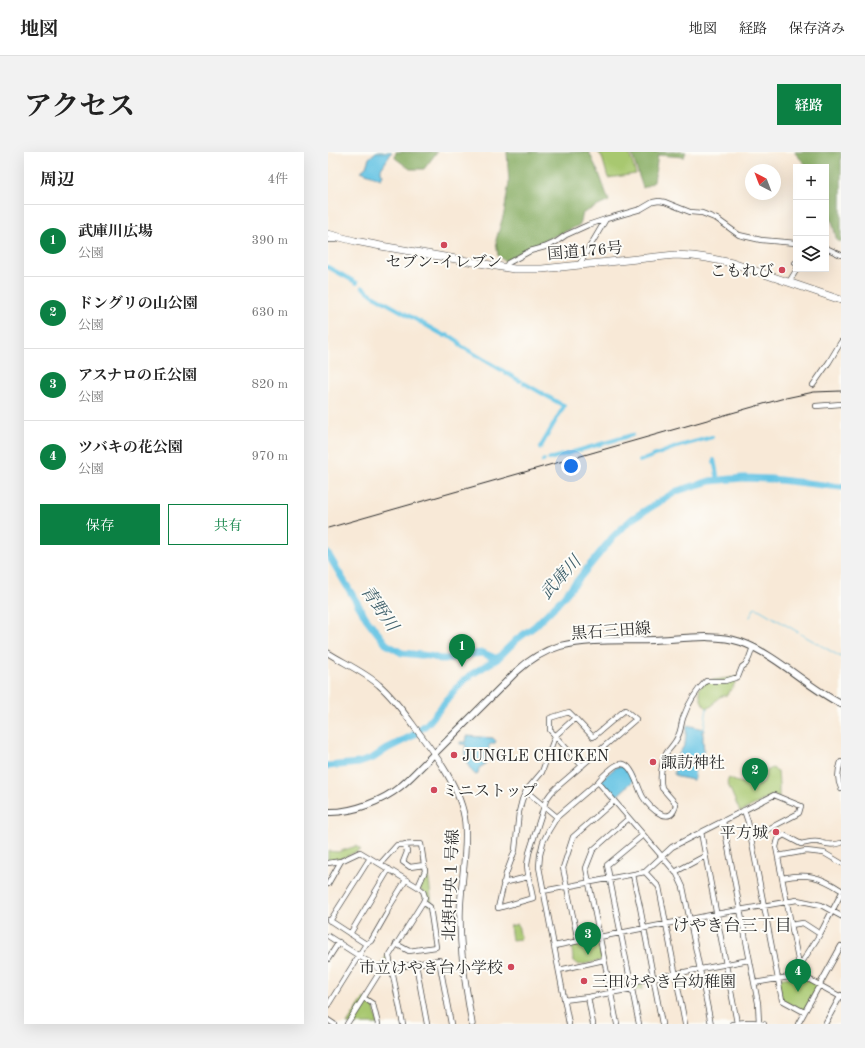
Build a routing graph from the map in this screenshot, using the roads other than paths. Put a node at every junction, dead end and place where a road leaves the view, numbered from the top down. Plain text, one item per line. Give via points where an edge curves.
1 (606, 219) junction
2 (328, 234) edge
3 (339, 237) junction
4 (328, 240) edge
5 (793, 243) edge
6 (829, 249) edge
7 (841, 255) edge
8 (579, 265) junction
9 (505, 268) junction
10 (795, 272) edge
11 (789, 282) junction
12 (841, 300) edge
13 (841, 342) edge
14 (813, 384) dead end
15 (841, 404) edge
16 (816, 406) dead end
17 (754, 647) junction
18 (328, 653) edge
19 (841, 704) edge
20 (575, 718) junction
21 (555, 736) junction
22 (433, 751) junction
23 (841, 762) edge
24 (582, 766) junction
25 (598, 782) junction
26 (841, 788) edge
27 (526, 791) junction
28 (614, 801) junction
29 (544, 806) junction
30 (744, 810) junction
31 (328, 812) edge
32 (557, 817) junction
33 (629, 818) junction
34 (723, 821) junction
35 (701, 832) junction
36 (644, 835) junction
37 (751, 838) junction
38 (841, 843) edge
39 (406, 844) junction
40 (662, 856) junction
41 (705, 856) junction
42 (778, 856) junction
43 (370, 858) junction
44 (341, 861) junction
45 (328, 863) edge
46 (841, 863) edge
47 (380, 864) junction
48 (424, 865) junction
49 (389, 869) junction
50 (645, 872) junction
51 (675, 872) junction
52 (633, 875) junction
53 (528, 877) junction
54 (782, 878) junction
55 (610, 879) junction
56 (406, 880) junction
57 (589, 882) junction
58 (503, 883) junction
59 (328, 884) edge
60 (418, 887) junction
61 (567, 887) junction
62 (841, 890) edge
63 (543, 891) junction
64 (841, 894) edge
65 (787, 901) junction
66 (423, 902) junction
67 (764, 906) junction
68 (740, 910) junction
69 (832, 911) junction
70 (716, 914) junction
71 (841, 916) edge
72 (690, 919) junction
73 (329, 921) edge
74 (666, 924) junction
75 (791, 925) junction
76 (644, 928) junction
77 (621, 933) junction
78 (350, 934) junction
79 (820, 934) junction
80 (328, 936) edge
81 (599, 937) junction
82 (578, 941) junction
83 (339, 942) junction
84 (366, 944) junction
85 (396, 944) junction
86 (554, 946) junction
87 (841, 946) edge
88 (359, 956) junction
89 (328, 959) edge
90 (604, 960) junction
91 (749, 960) junction
92 (416, 964) junction
93 (726, 964) junction
94 (799, 967) junction
95 (392, 968) junction
96 (700, 969) junction
97 (381, 970) junction
98 (559, 970) junction
99 (676, 973) junction
100 (801, 975) junction
101 (653, 977) junction
102 (778, 979) junction
103 (631, 982) junction
104 (754, 983) junction
105 (819, 985) junction
106 (632, 989) junction
107 (610, 993) junction
108 (841, 996) edge
109 (588, 997) junction
110 (364, 998) junction
111 (564, 1000) junction
112 (328, 1005) edge
113 (804, 1012) junction
114 (328, 1020) edge
115 (762, 1023) edge
116 (334, 1024) edge
117 (347, 1024) edge
118 (378, 1024) edge
119 (403, 1024) edge
120 (427, 1024) edge
121 (451, 1024) edge
122 (472, 1024) edge
123 (569, 1024) edge
124 (593, 1024) edge
125 (617, 1024) edge
126 (639, 1024) edge
127 (662, 1024) edge
128 (685, 1024) edge
129 (711, 1024) edge
130 (735, 1024) edge
131 (798, 1024) edge
132 (825, 1024) edge

1 - 5 street via 659,201 717,219 739,235
1 - 8 street
1 - 9 street via 566,235 545,247 530,251 508,263
2 - 3 highway, 国道176号
3 - 4 street via 336,240
3 - 9 highway, 国道176号
6 - 7 street
8 - 9 highway, 国道176号
8 - 11 highway, 国道176号 via 675,255 693,256 732,263
10 - 11 street
11 - 12 highway, 国道176号
13 - 14 street
15 - 16 street
17 - 19 main road, 黒石三田線
17 - 22 main road, 黒石三田線 via 712,637 602,641 559,647 528,661
17 - 25 street via 738,677 725,681 706,681 691,699 678,738 666,754 662,768 661,785 676,804 674,813 669,816 654,810 644,799 628,766 616,765
18 - 22 street, 北摂中央１号線 via 379,685 401,708
20 - 21 street
20 - 21 street via 569,712 550,718 550,730
20 - 24 street via 593,737 625,710 636,719
21 - 24 street
21 - 27 street via 542,772
22 - 31 main road, 黒石三田線 via 401,786 381,799 344,811
22 - 122 street, 北摂中央１号線 via 458,796 465,821 460,937
23 - 26 street via 838,782
24 - 29 street via 551,793
25 - 28 street
25 - 32 street
27 - 29 street
27 - 58 street via 519,812 515,850
28 - 33 street
28 - 61 street via 573,837 563,868
29 - 32 street
29 - 53 street via 529,853
30 - 34 street
30 - 37 street
30 - 37 street via 774,795 802,806 799,813
32 - 63 street via 543,842 540,855
33 - 36 street
33 - 57 street via 593,850 586,868
34 - 35 street
34 - 68 street
35 - 40 street via 672,847
35 - 41 street
36 - 40 street
36 - 55 street via 607,865
37 - 67 street
38 - 42 street via 801,844 784,835 778,839
39 - 47 street via 397,845
39 - 48 street via 421,844
39 - 48 street via 407,852 403,862 410,867
40 - 50 street
40 - 51 street
41 - 51 street
41 - 70 street
42 - 46 street via 806,851 824,853
42 - 54 street
43 - 44 street via 360,852
43 - 47 street
43 - 73 street
44 - 45 street
44 - 59 street
47 - 49 street
48 - 60 street via 425,871
49 - 56 street
49 - 78 street
50 - 52 street
50 - 74 street via 659,887
51 - 72 street via 683,887
52 - 55 street
52 - 76 street
53 - 58 street
53 - 58 street via 533,898 498,908
54 - 62 street via 796,875 812,876
54 - 65 street
55 - 57 street
55 - 77 street
56 - 60 street
56 - 84 street via 371,941
57 - 61 street
57 - 81 street
60 - 66 street via 425,897
61 - 63 street
61 - 82 street
63 - 86 street
64 - 69 street
65 - 67 street
65 - 69 street via 797,900 821,905
65 - 75 street
66 - 85 street
66 - 85 street via 430,907 436,946 409,951
67 - 68 street
67 - 102 street
68 - 70 street
68 - 91 street
69 - 71 street
69 - 79 street
70 - 72 street
70 - 93 street
72 - 74 street
72 - 96 street
73 - 78 street
74 - 76 street
74 - 99 street
75 - 79 street via 803,924
75 - 94 street
76 - 77 street
76 - 101 street
77 - 81 street
77 - 103 street
78 - 84 street
79 - 94 street
80 - 83 street
81 - 82 street
81 - 90 street
82 - 86 street
83 - 88 street
83 - 89 street
84 - 88 street
85 - 95 street via 389,956
86 - 98 street
87 - 105 street
88 - 97 street
88 - 112 street
90 - 98 street
90 - 107 street
91 - 93 street
91 - 104 street
92 - 95 street
92 - 120 street
92 - 121 street via 439,960
93 - 96 street
93 - 130 street
94 - 100 street
95 - 97 street
95 - 119 street
96 - 99 street
96 - 129 street
97 - 110 street
98 - 111 street
99 - 101 street
99 - 128 street
100 - 102 street
100 - 105 street
101 - 103 street
101 - 127 street
102 - 104 street
102 - 113 street via 782,1000
103 - 106 street
104 - 115 street
105 - 108 street
105 - 113 street
106 - 107 street
106 - 126 street
107 - 109 street
107 - 125 street
108 - 132 street
109 - 111 street
109 - 124 street
110 - 117 street
110 - 118 street via 373,1004
111 - 123 street
113 - 131 street
114 - 116 street
115 - 130 street

